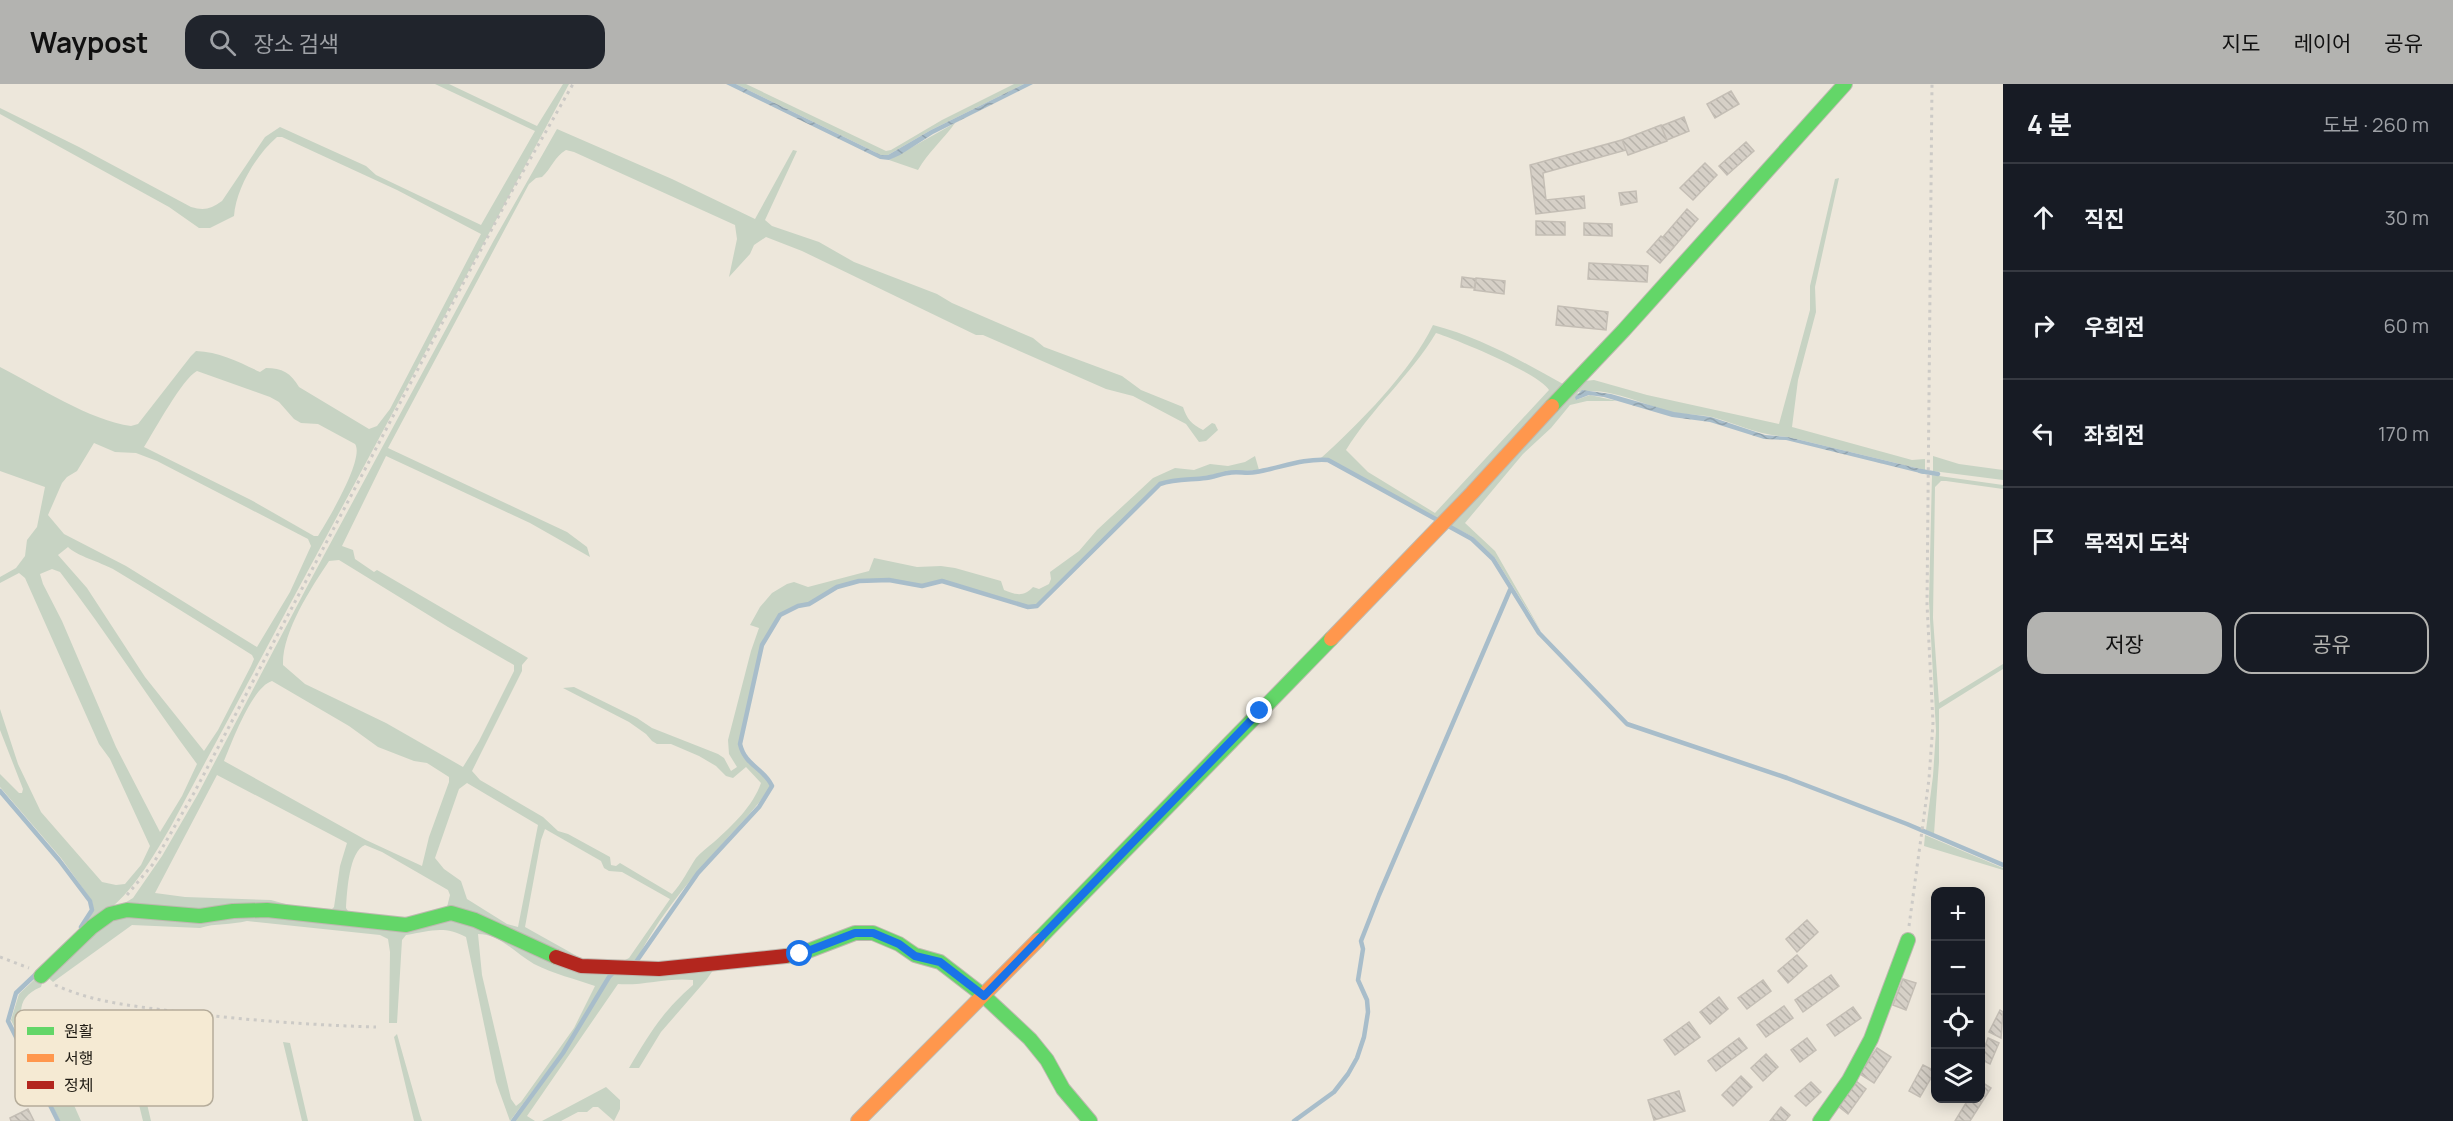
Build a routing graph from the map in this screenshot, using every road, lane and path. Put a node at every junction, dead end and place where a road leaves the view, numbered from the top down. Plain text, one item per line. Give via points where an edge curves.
1 (573, 84) edge
2 (1845, 84) edge
3 (1932, 84) edge
4 (110, 914) junction
5 (1908, 940) joint
6 (0, 957) edge
7 (36, 973) junction
8 (984, 996) junction
9 (170, 1010) edge
10 (213, 1015) edge
11 (376, 1027) dead end
12 (858, 1121) edge
13 (1090, 1121) edge
14 (1820, 1121) edge

1 - 4 path via 194,794 153,864
2 - 8 street via 1473,494
3 - 5 path via 1927,604 1933,723
4 - 7 street
4 - 8 street via 127,910 200,916 267,910 406,925 451,913 581,966 659,969 800,954 855,933 873,933 915,956 940,962
5 - 14 street via 1871,1039
6 - 7 path
7 - 9 path via 81,997
8 - 12 street
8 - 13 street via 1030,1039
10 - 11 path via 308,1025

